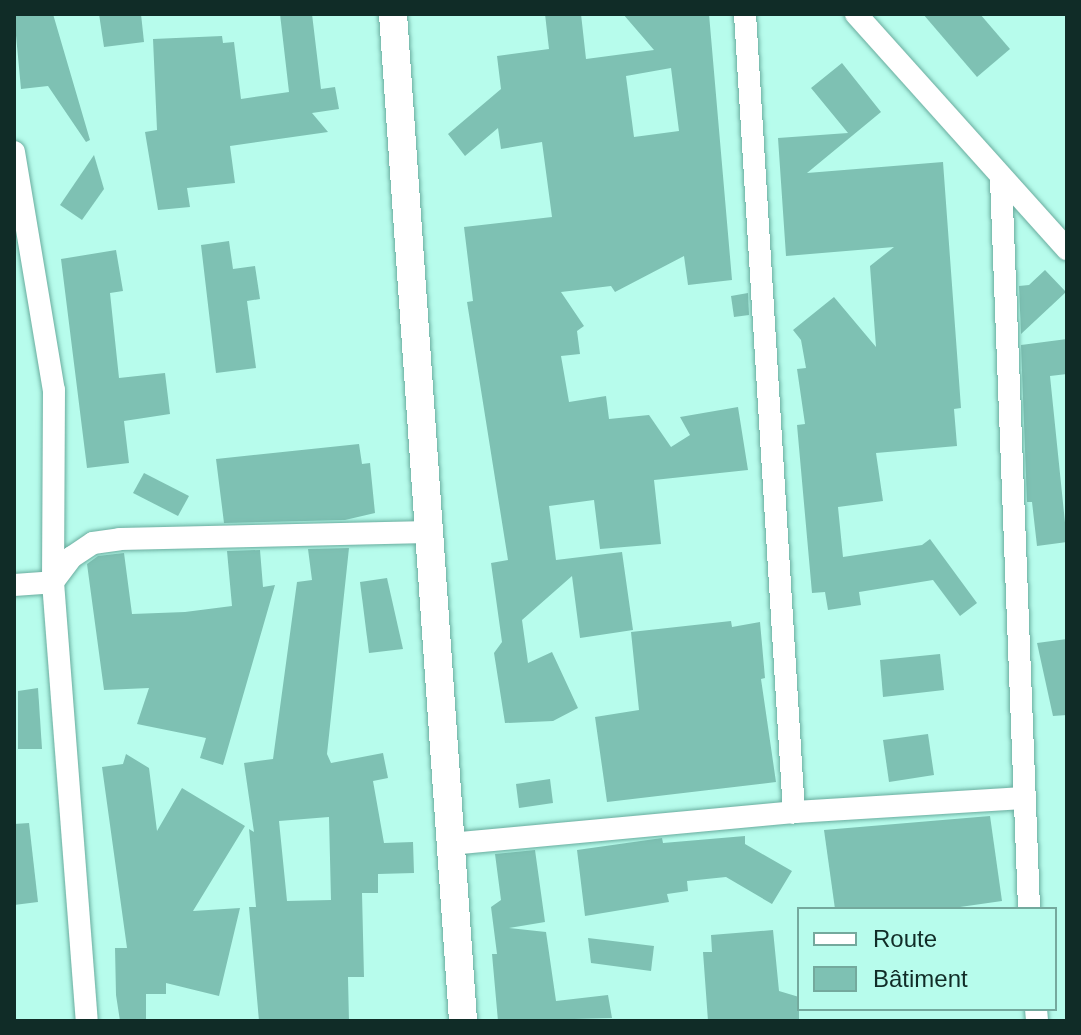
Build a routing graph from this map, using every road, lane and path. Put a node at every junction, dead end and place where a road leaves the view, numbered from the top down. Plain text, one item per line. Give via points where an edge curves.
1 (393, 14) edge
2 (745, 14) edge
3 (856, 14) edge
4 (14, 152) edge
5 (1001, 179) junction
6 (1067, 249) edge
7 (429, 532) junction
8 (53, 582) junction
9 (14, 585) edge
10 (1021, 798) junction
11 (794, 812) junction
12 (450, 844) junction
13 (1029, 907) edge
14 (87, 1021) edge
15 (463, 1021) edge

1 - 7 street
2 - 11 street
3 - 5 street
4 - 8 street via 54,390
5 - 6 street
5 - 10 street
7 - 8 street via 120,539 93,543 72,557
7 - 12 street
8 - 9 street
8 - 14 street
10 - 11 street
10 - 13 street
11 - 12 street
12 - 15 street

